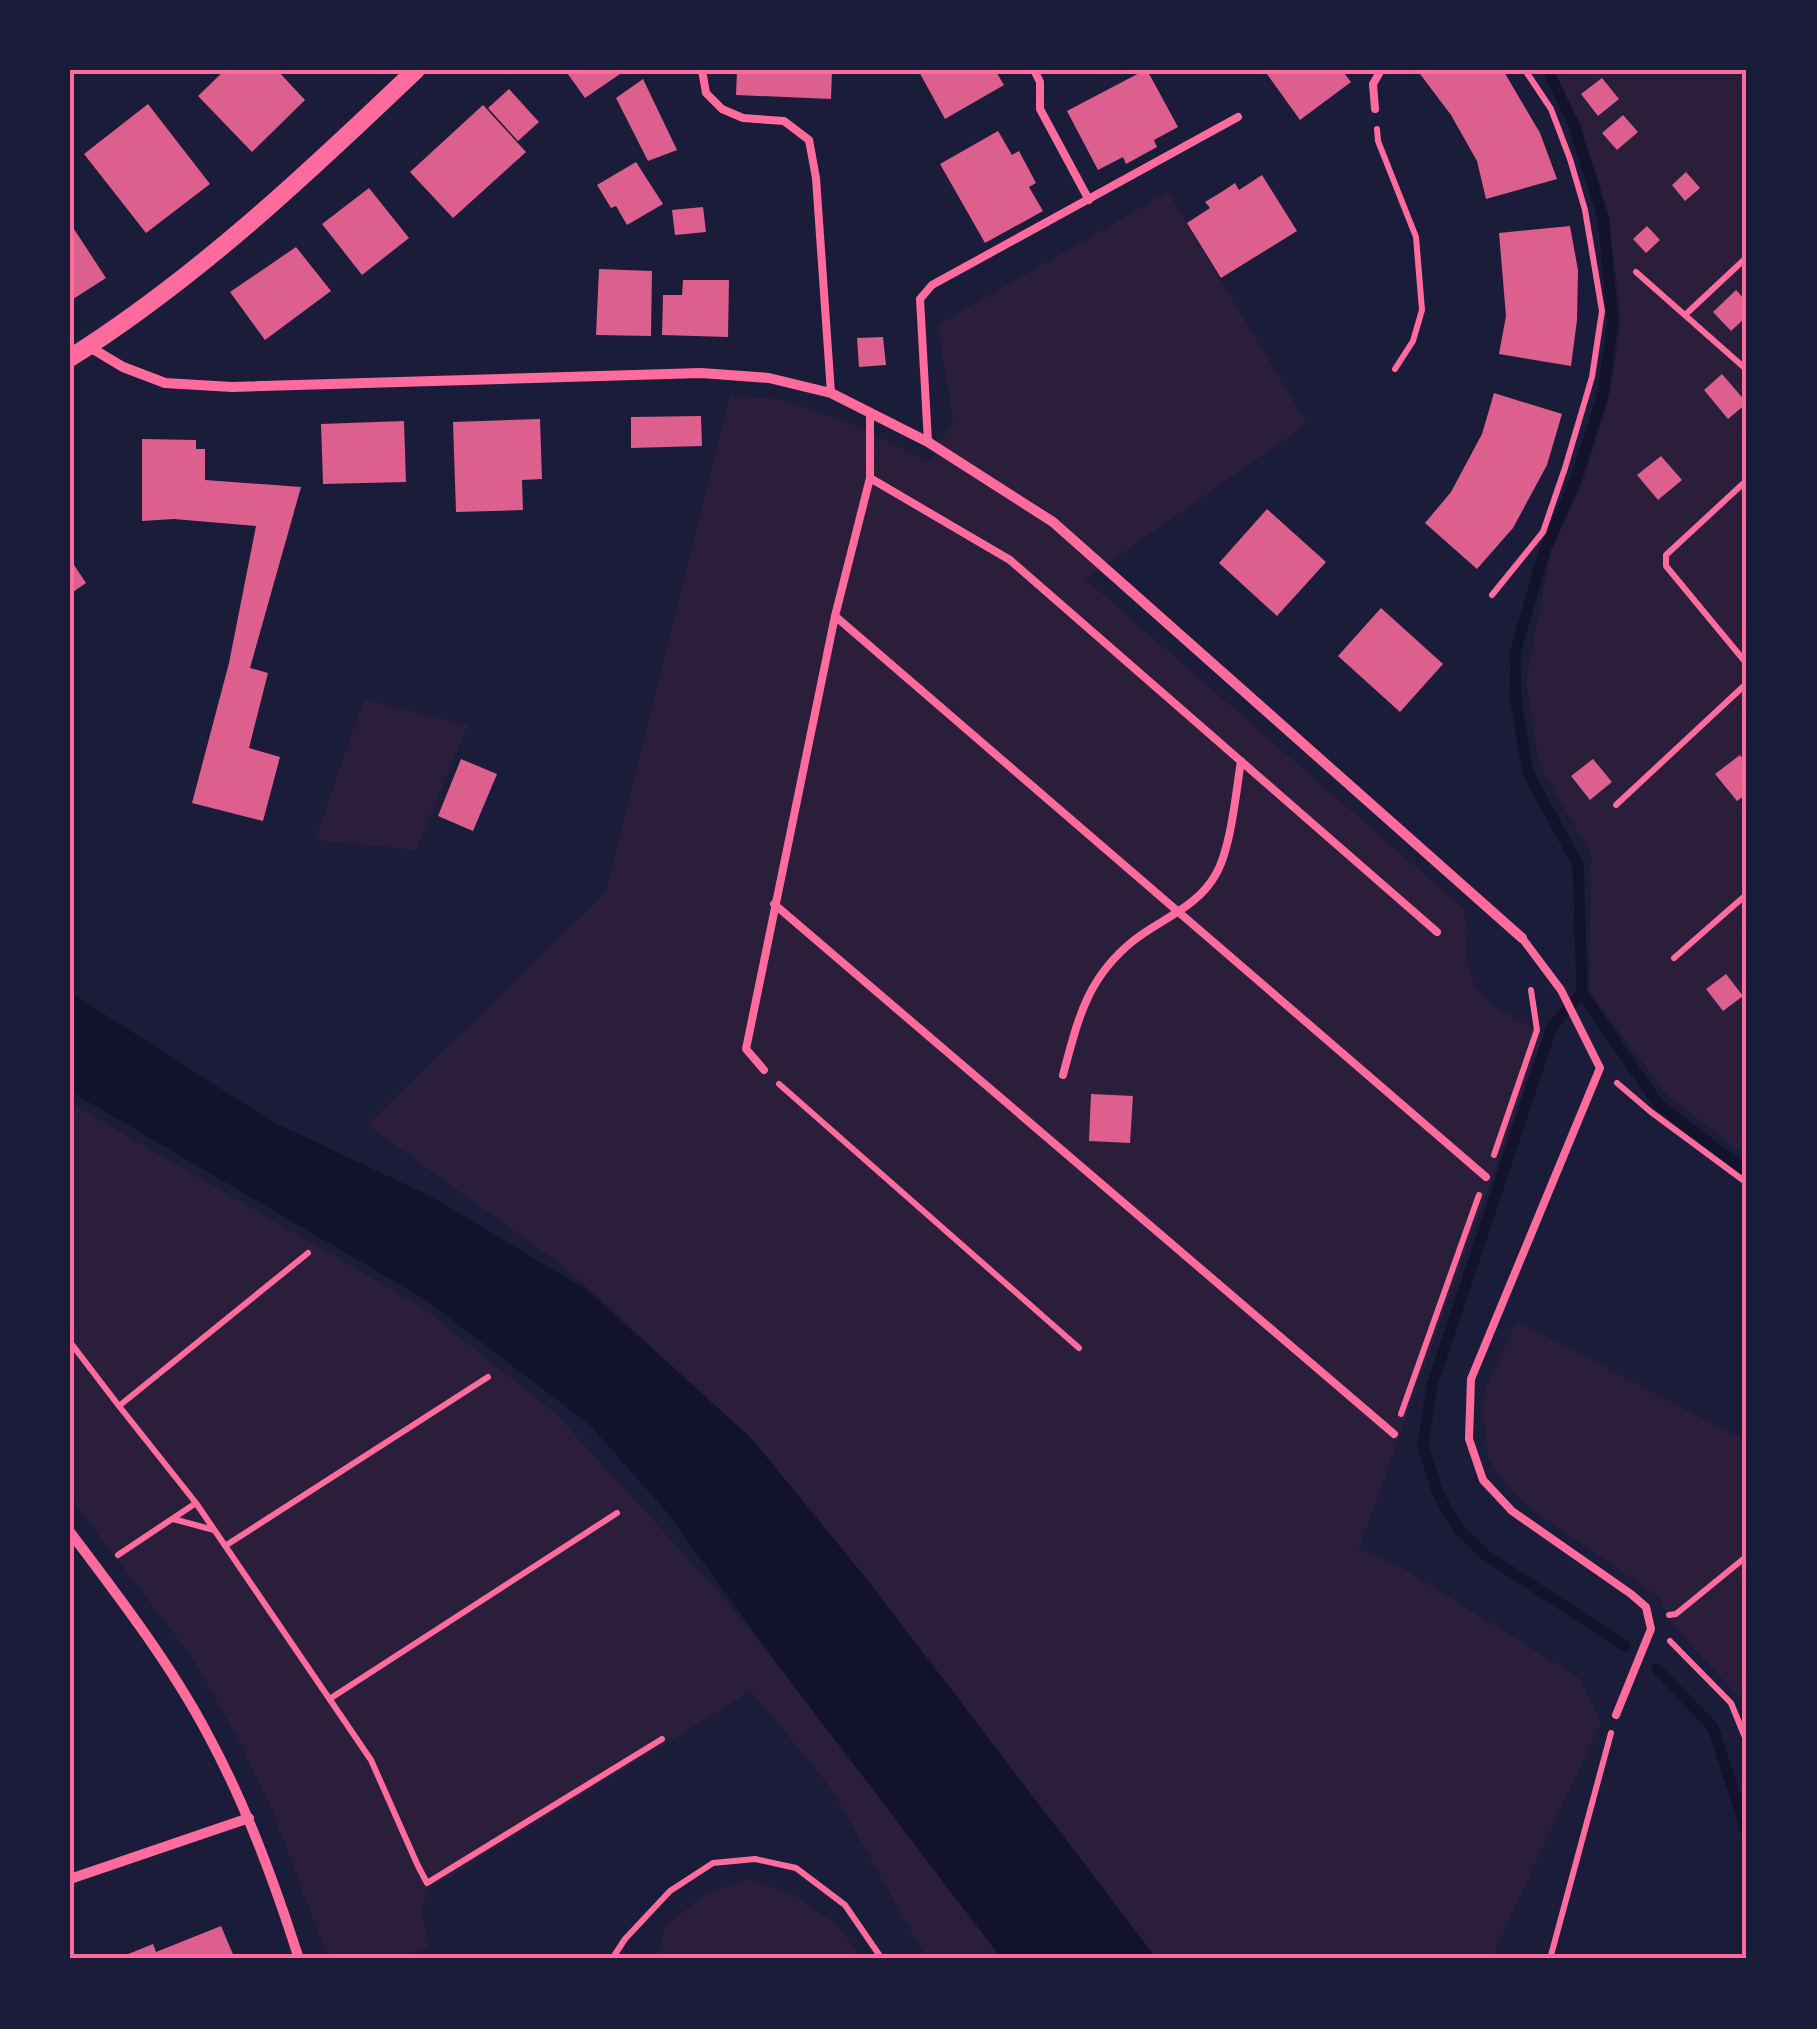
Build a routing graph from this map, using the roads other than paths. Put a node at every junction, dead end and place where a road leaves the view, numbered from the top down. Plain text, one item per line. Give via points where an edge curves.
1 (416, 70) edge
2 (702, 70) edge
3 (1034, 70) edge
4 (1381, 70) edge
5 (1374, 109) road end
6 (1238, 117) dead end
7 (1089, 200) junction
8 (88, 346) junction
9 (70, 358) edge
10 (831, 393) junction
11 (870, 412) junction
12 (928, 442) junction
13 (870, 478) junction
14 (835, 616) junction
15 (1241, 761) junction
16 (774, 904) junction
17 (1178, 914) junction
18 (1437, 932) dead end
19 (1522, 938) joint
20 (764, 1070) road end
21 (1063, 1075) dead end
22 (1486, 1178) dead end
23 (1394, 1434) dead end
24 (70, 1532) edge
25 (1616, 1714) road end
26 (248, 1818) junction
27 (70, 1879) edge
28 (299, 1959) edge

1 - 8 street via 214,254
2 - 10 lane via 706,93 722,110 784,121 809,140
3 - 7 lane via 1040,109
4 - 5 lane via 1373,84
6 - 7 lane
7 - 12 lane via 932,285 920,299
8 - 9 street
8 - 10 street via 165,384 701,373 770,378
10 - 11 street
11 - 12 street
11 - 13 lane
12 - 19 street via 1052,522
13 - 14 lane
13 - 15 lane via 1010,560
14 - 16 lane
14 - 17 lane
15 - 17 lane via 1218,872
15 - 18 lane
16 - 20 lane via 746,1049
16 - 23 lane
17 - 21 lane via 1135,939 1090,988
17 - 22 lane
19 - 25 lane via 1562,990 1600,1068 1471,1379 1469,1439 1483,1480 1512,1511 1646,1607 1650,1629
24 - 26 street via 170,1670
26 - 27 street
26 - 28 street

